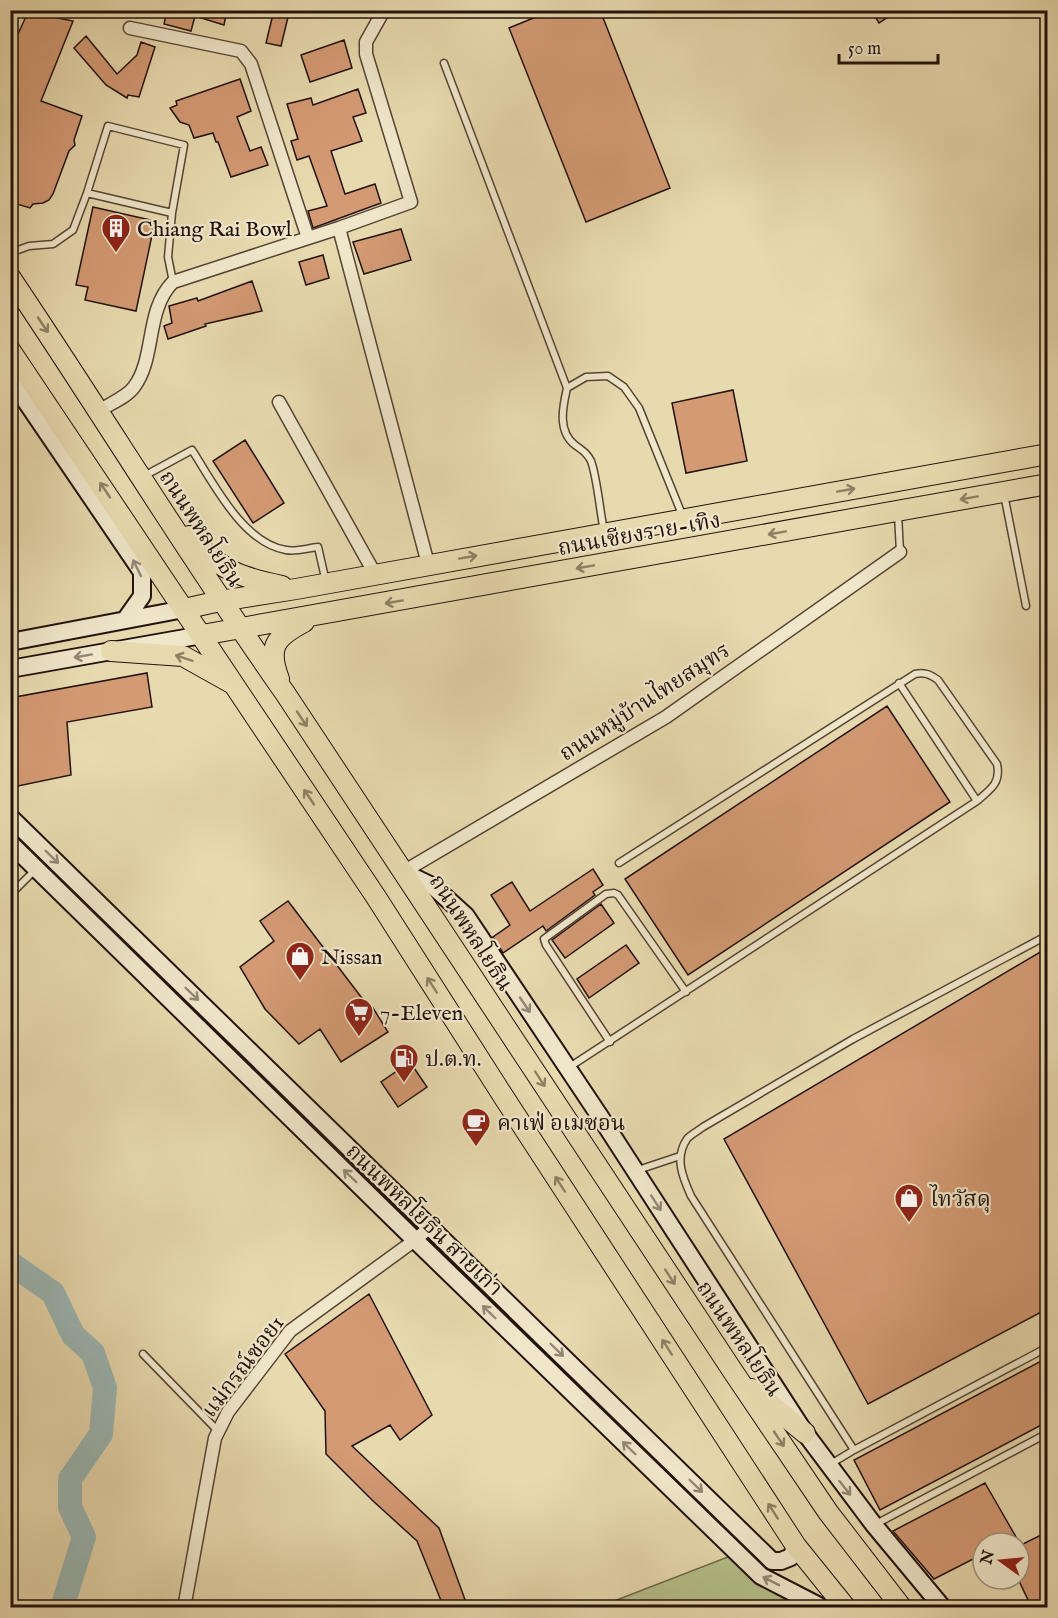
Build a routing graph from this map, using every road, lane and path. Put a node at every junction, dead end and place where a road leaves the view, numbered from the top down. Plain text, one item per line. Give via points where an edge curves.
1 (384, 10) edge
2 (130, 28) dead end
3 (444, 63) dead end
4 (87, 193) junction
5 (172, 213) junction
6 (339, 228) junction
7 (308, 238) junction
8 (10, 253) edge
9 (10, 277) edge
10 (173, 282) junction
11 (10, 350) edge
12 (10, 364) edge
13 (10, 378) edge
14 (32, 382) junction
15 (567, 388) junction
16 (279, 402) dead end
17 (99, 411) junction
18 (1047, 454) edge
19 (141, 477) junction
20 (1047, 484) edge
21 (1003, 492) junction
22 (155, 498) junction
23 (898, 511) junction
24 (684, 519) junction
25 (604, 533) junction
26 (900, 552) joint
27 (428, 564) junction
28 (375, 574) junction
29 (326, 582) junction
30 (296, 589) junction
31 (220, 601) junction
32 (1026, 606) dead end
33 (184, 609) junction
34 (320, 615) junction
35 (125, 620) junction
36 (240, 629) junction
37 (202, 635) junction
38 (10, 642) edge
39 (111, 651) junction
40 (10, 669) edge
41 (899, 683) junction
42 (235, 685) junction
43 (285, 693) junction
44 (976, 801) junction
45 (10, 816) edge
46 (10, 843) edge
47 (619, 863) dead end
48 (36, 868) junction
49 (403, 872) junction
50 (10, 895) edge
51 (1047, 935) edge
52 (686, 992) junction
53 (610, 1042) junction
54 (568, 1069) junction
55 (680, 1156) junction
56 (635, 1171) junction
57 (430, 1227) junction
58 (415, 1240) junction
59 (1047, 1347) edge
60 (143, 1354) dead end
61 (734, 1373) junction
62 (219, 1431) junction
63 (805, 1433) junction
64 (1047, 1433) edge
65 (854, 1450) junction
66 (828, 1466) junction
67 (874, 1525) junction
68 (796, 1546) junction
69 (184, 1608) edge
70 (823, 1608) edge
71 (846, 1608) edge
72 (902, 1608) edge
73 (943, 1608) edge

1 - 6 street via 366,42 366,54 411,202
2 - 7 street via 241,51 251,64
3 - 15 lane
4 - 5 lane
4 - 5 lane via 108,126 184,145
4 - 8 lane via 73,230 53,244
5 - 10 lane via 168,257
6 - 7 street
6 - 27 street
7 - 10 street
9 -> 17 main road, ถนนพหลโยธิน
10 - 17 street via 159,302 141,375 133,389
11 - 14 main road
12 - 14 main road
35 -> 13 main road via 142,596 142,572
33 -> 14 main road
15 - 24 lane via 586,377 608,376 624,387 639,408
15 - 25 lane via 564,430 591,463
16 - 28 street
17 - 19 main road, ถนนพหลโยธิน
24 -> 18 main road
19 - 22 main road, ถนนพหลโยธิน
19 - 29 lane via 192,450 251,534 289,551 318,546
20 - 21 main road, ถนนเชียงราย-เทิง
21 -> 23 main road, ถนนเชียงราย-เทิง
21 - 32 lane
22 - 30 main road via 221,566 248,579
22 - 31 main road, ถนนพหลโยธิน
23 - 26 lane
23 -> 34 main road, ถนนเชียงราย-เทิง
24 - 25 main road
27 -> 25 main road
26 - 49 street, ถนนหมู่บ้านไทยสมุทร via 666,717
27 - 28 main road
28 - 29 main road
29 - 30 main road
30 - 31 main road
31 - 33 main road
31 - 36 main road, ถนนพหลโยธิน
33 - 35 main road
33 - 37 main road
34 - 36 main road, ถนนเชียงราย-เทิง
34 - 43 main road via 281,636 274,647 273,660
35 - 38 main road
36 - 37 main road, ถนนเชียงราย-เทิง
36 - 43 main road, ถนนพหลโยธิน
37 - 39 main road
37 - 42 main road
39 -> 40 main road
42 -> 39 main road via 183,656
41 - 44 lane
41 - 44 lane via 922,672 931,674 997,764 998,780
41 - 47 lane
68 -> 42 main road
43 -> 49 main road, ถนนพหลโยธิน
44 - 52 lane
45 -> 57 main road, ถนนพหลโยธิน สายเก่า
46 - 48 main road, ถนนพหลโยธิน สายเก่า
48 - 50 lane
58 -> 48 main road, ถนนพหลโยธิน สายเก่า
49 -> 54 main road via 434,887 466,916
49 -> 61 main road, ถนนพหลโยธิน
51 - 55 lane via 702,1127 687,1138
52 - 53 lane
52 - 53 lane via 618,895 606,894 545,936 544,942
53 - 54 lane
54 - 56 main road
55 - 56 lane
55 - 65 lane via 682,1174 692,1196
56 -> 63 main road
57 - 58 street, แม่กรณ์ซอย1
57 -> 68 main road, ถนนพหลโยธิน สายเก่า via 772,1561 791,1557
58 - 62 street, แม่กรณ์ซอย1 via 290,1331 228,1412
70 -> 58 main road, ถนนพหลโยธิน สายเก่า via 761,1576
59 - 65 lane
60 - 62 lane
61 - 63 main road
61 -> 72 main road, ถนนพหลโยธิน via 828,1512
62 - 69 street, แม่กรณ์ซอย1
63 - 66 main road
64 - 67 lane
65 - 66 lane
66 -> 67 main road
67 - 73 main road
68 - 71 main road

